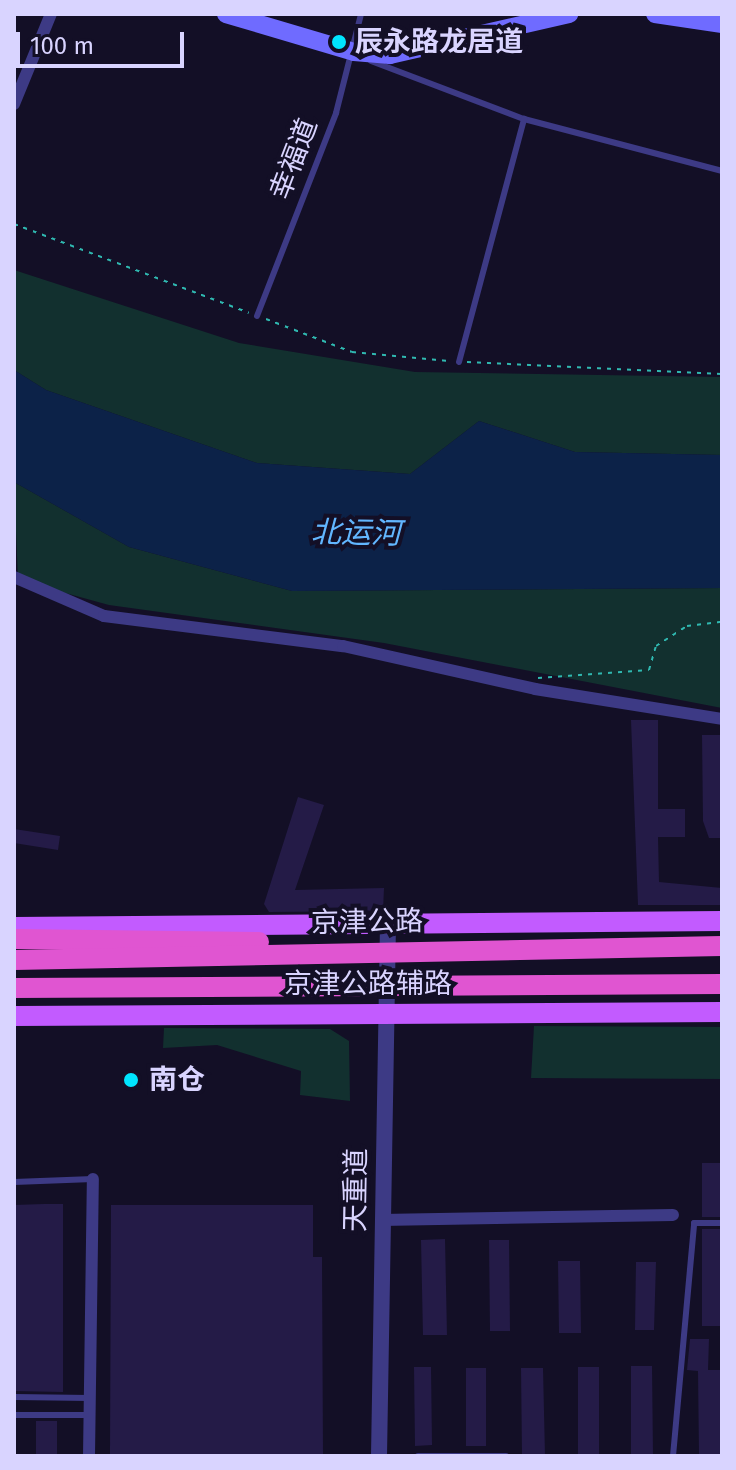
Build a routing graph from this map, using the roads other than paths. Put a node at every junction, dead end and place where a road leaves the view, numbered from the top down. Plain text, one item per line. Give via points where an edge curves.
1 (51, 14) edge
2 (226, 14) edge
3 (236, 14) edge
4 (361, 14) edge
5 (555, 14) edge
6 (569, 14) edge
7 (655, 14) edge
8 (678, 14) edge
9 (722, 22) edge
10 (356, 51) junction
11 (14, 104) edge
12 (524, 119) junction
13 (722, 171) edge
14 (257, 316) road end
15 (459, 362) road end
16 (14, 577) edge
17 (722, 719) edge
18 (722, 921) edge
19 (388, 924) junction
20 (14, 927) edge
21 (14, 939) edge
22 (722, 946) edge
23 (386, 949) junction
24 (335, 950) junction
25 (14, 960) edge
26 (385, 984) junction
27 (722, 984) edge
28 (14, 988) edge
29 (385, 1011) junction
30 (722, 1012) edge
31 (14, 1016) edge
32 (93, 1179) joint
33 (14, 1182) edge
34 (673, 1215) dead end
35 (381, 1220) junction
36 (722, 1223) edge
37 (14, 1397) edge
38 (90, 1398) junction
39 (14, 1415) edge
40 (90, 1415) junction
41 (89, 1456) edge
42 (379, 1456) edge
43 (418, 1456) edge
44 (506, 1456) edge
45 (673, 1456) edge

1 - 11 street
2 - 10 main road
3 - 10 main road
4 - 10 lane, 幸福道
5 - 10 main road via 404,49
6 - 10 main road via 408,52
7 - 9 main road
8 - 9 main road
10 - 12 lane
10 - 14 lane, 幸福道
12 - 13 lane
12 - 15 lane
16 - 17 street via 104,616 343,646 523,686
18 - 19 main road
19 - 20 main road
19 - 23 street, 天重道
21 - 24 highway via 190,937
22 - 23 highway, 京津公路
23 - 24 highway, 京津公路
23 - 26 street, 天重道
24 - 25 highway, 京津公路
26 - 27 highway
26 - 28 highway
26 - 29 street, 天重道
29 - 30 main road, 京津公路辅路
29 - 31 main road, 京津公路辅路
29 - 35 street, 天重道
32 - 33 lane
32 - 38 street
34 - 35 street
35 - 42 street, 天重道
36 - 45 lane via 694,1223
37 - 38 lane
38 - 40 street
39 - 40 lane
40 - 41 street
43 - 44 lane

